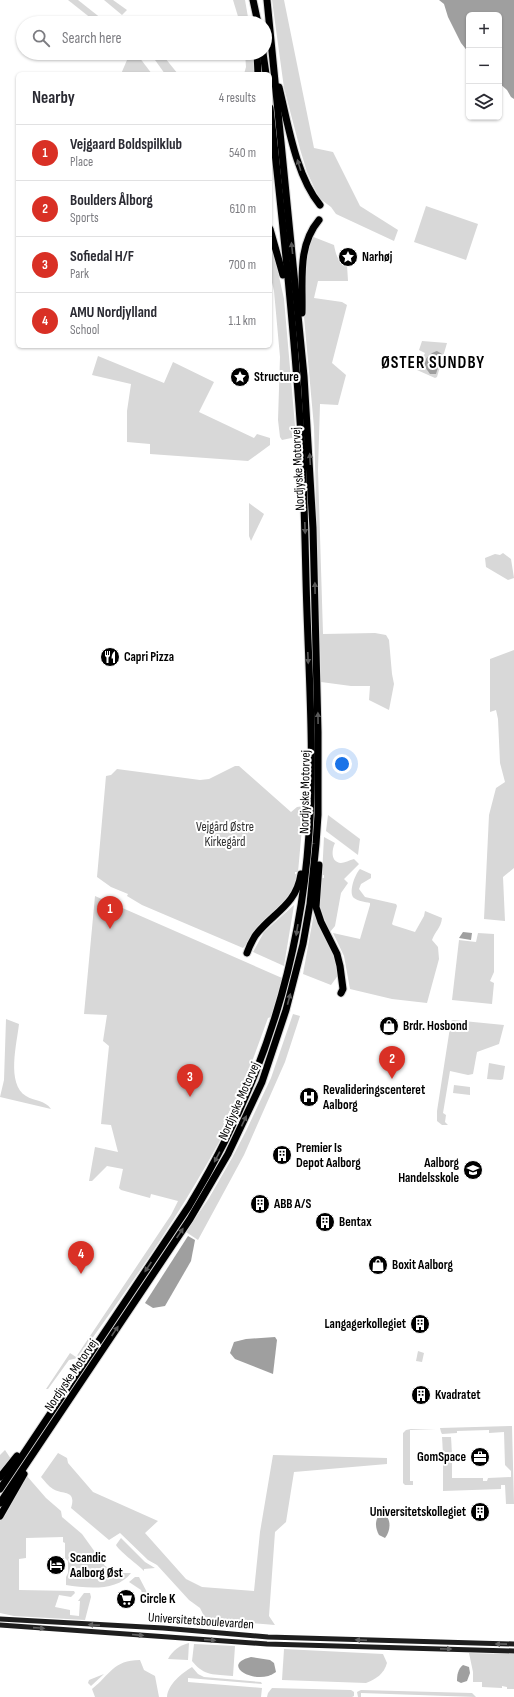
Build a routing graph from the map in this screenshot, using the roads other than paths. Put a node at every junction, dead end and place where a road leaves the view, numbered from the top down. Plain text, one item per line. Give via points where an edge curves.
1 (251, 0) edge
2 (267, 0) edge
3 (268, 14) edge
4 (253, 16) edge
5 (256, 16) edge
6 (272, 31) edge
7 (272, 53) edge
8 (257, 60) edge
9 (264, 60) edge
10 (258, 72) edge
11 (266, 72) edge
12 (272, 128) edge
13 (320, 205) dead end
14 (319, 220) dead end
15 (272, 236) edge
16 (303, 359) junction
17 (297, 377) junction
18 (318, 757) junction
19 (311, 789) junction
20 (247, 953) dead end
21 (341, 993) dead end
22 (99, 1355) junction
23 (60, 1400) junction
24 (0, 1477) edge
25 (0, 1489) edge
26 (0, 1503) edge
27 (0, 1516) edge
28 (0, 1619) edge
29 (0, 1625) edge
30 (514, 1644) edge
31 (514, 1651) edge

1 - 4 highway
1 - 5 highway
2 - 3 highway, Nordjyske Motorvej
13 -> 6 highway via 307,186 299,165 279,84
16 -> 7 highway, Nordjyske Motorvej
8 - 10 highway
9 - 11 highway
12 - 17 highway, Nordjyske Motorvej
14 - 16 highway via 307,237 304,251
15 - 17 highway via 283,275
18 -> 16 highway, Nordjyske Motorvej via 313,528
17 -> 19 highway, Nordjyske Motorvej via 305,528
18 - 21 highway via 321,815 316,901 321,922 339,959 343,989
22 -> 18 highway, Nordjyske Motorvej via 216,1176 262,1082 286,1010 303,944 316,844
19 - 20 highway via 299,886 289,903 256,936
19 -> 23 highway, Nordjyske Motorvej via 310,834 296,939 279,1008 254,1079 210,1171
22 - 26 highway, Nordjyske Motorvej
22 - 27 highway
23 - 24 highway
23 - 25 highway, Nordjyske Motorvej
30 -> 28 main road, Universitetsboulevarden via 268,1637
29 -> 31 main road, Universitetsboulevarden via 267,1644

